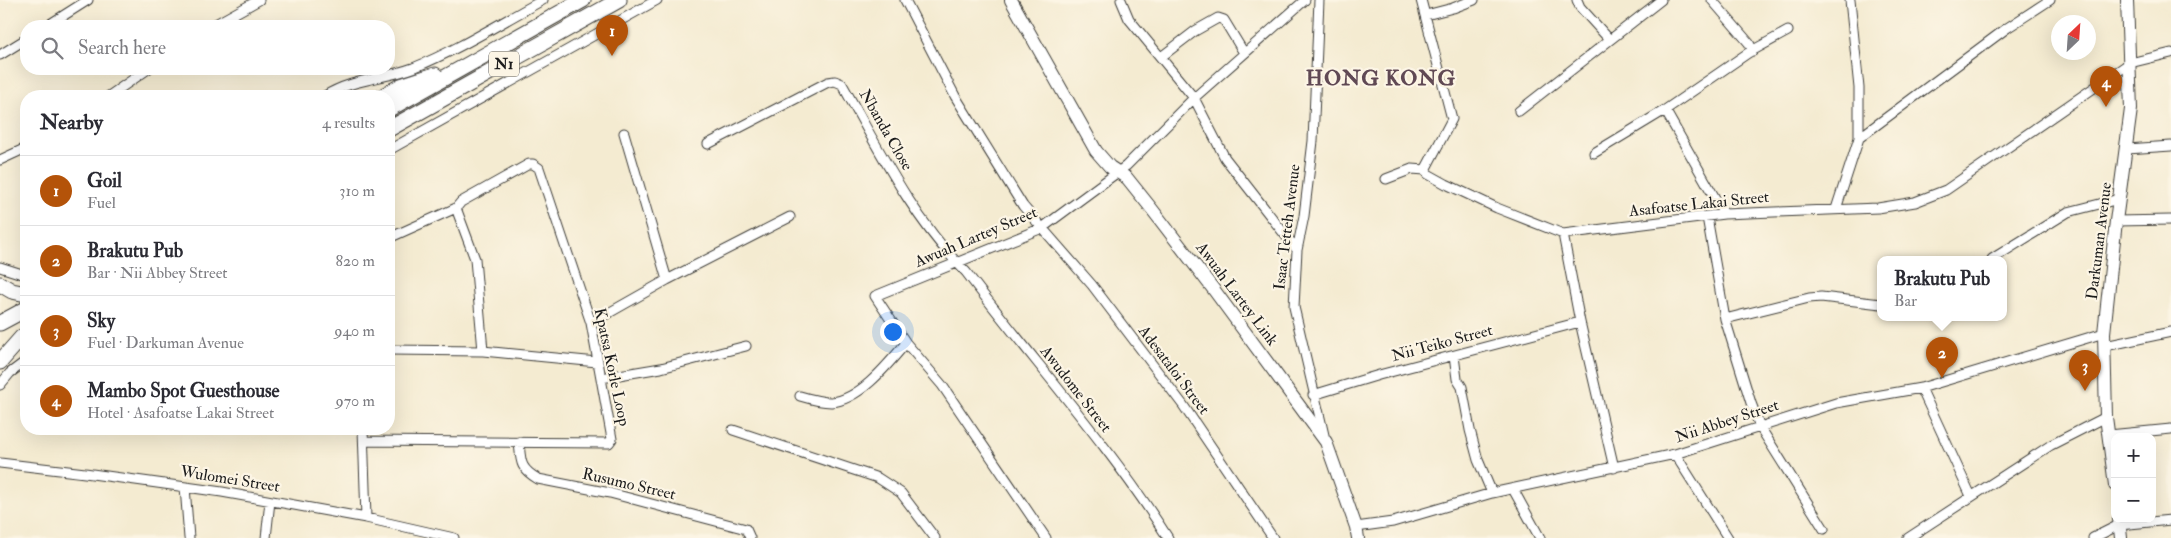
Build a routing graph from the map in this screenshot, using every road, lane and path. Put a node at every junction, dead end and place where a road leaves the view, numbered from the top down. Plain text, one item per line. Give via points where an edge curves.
1 (88, 0) edge
2 (259, 0) edge
3 (543, 0) edge
4 (583, 0) edge
5 (619, 0) edge
6 (657, 0) edge
7 (905, 0) edge
8 (1011, 0) edge
9 (1121, 0) edge
10 (1305, 0) edge
11 (1319, 0) edge
12 (1421, 0) edge
13 (1474, 0) edge
14 (1577, 0) edge
15 (1662, 0) edge
16 (1712, 0) edge
17 (1850, 0) edge
18 (2050, 0) edge
19 (2127, 0) edge
20 (1426, 15) junction
21 (56, 20) edge
22 (223, 20) edge
23 (1788, 31) dead end
24 (1609, 39) junction
25 (20, 43) edge
26 (1752, 49) junction
27 (1244, 53) junction
28 (2171, 53) edge
29 (0, 55) edge
30 (1161, 57) junction
31 (2130, 63) junction
32 (465, 66) junction
33 (395, 73) edge
34 (139, 75) edge
35 (390, 75) edge
36 (118, 90) edge
37 (338, 90) edge
38 (394, 90) edge
39 (1194, 98) junction
40 (395, 106) edge
41 (1519, 110) dead end
42 (1665, 110) junction
43 (395, 126) edge
44 (624, 133) dead end
45 (1859, 138) junction
46 (708, 144) dead end
47 (2171, 146) edge
48 (395, 147) edge
49 (2127, 149) junction
50 (20, 151) edge
51 (1594, 153) dead end
52 (0, 160) edge
53 (1425, 170) junction
54 (1117, 173) junction
55 (1386, 180) dead end
56 (2119, 199) junction
57 (456, 208) junction
58 (1836, 209) junction
59 (1724, 214) junction
60 (1707, 217) junction
61 (790, 218) dead end
62 (2171, 220) edge
63 (2116, 221) junction
64 (1042, 228) junction
65 (1563, 234) junction
66 (395, 235) edge
67 (1297, 250) junction
68 (1997, 256) edge
69 (956, 262) junction
70 (0, 267) edge
71 (20, 273) edge
72 (667, 280) junction
73 (0, 284) edge
74 (20, 293) edge
75 (1877, 304) edge
76 (20, 312) edge
77 (1725, 319) junction
78 (1580, 322) junction
79 (0, 323) edge
80 (591, 323) junction
81 (2171, 332) edge
82 (20, 338) edge
83 (2104, 340) junction
84 (20, 342) edge
85 (906, 343) junction
86 (746, 346) dead end
87 (0, 350) edge
88 (395, 350) edge
89 (483, 351) junction
90 (1454, 356) junction
91 (597, 362) junction
92 (20, 363) edge
93 (5, 368) edge
94 (600, 378) junction
95 (0, 385) edge
96 (1921, 388) junction
97 (1313, 394) junction
98 (800, 396) dead end
99 (2106, 417) junction
100 (1760, 426) junction
101 (2171, 429) edge
102 (733, 430) dead end
103 (364, 435) edge
104 (2109, 435) junction
105 (364, 441) junction
106 (519, 442) junction
107 (1326, 442) junction
108 (1675, 454) junction
109 (0, 463) edge
110 (1614, 468) junction
111 (2114, 478) edge
112 (185, 487) junction
113 (1513, 489) junction
114 (1492, 493) junction
115 (1971, 496) junction
116 (270, 501) junction
117 (366, 518) junction
118 (2171, 520) edge
119 (2156, 521) edge
120 (2117, 523) edge
121 (2119, 523) edge
122 (1824, 529) dead end
123 (1357, 532) edge
124 (189, 538) edge
125 (266, 538) edge
126 (454, 538) edge
127 (750, 538) edge
128 (935, 538) edge
129 (1046, 538) edge
130 (1168, 538) edge
131 (1272, 538) edge
132 (1540, 538) edge
133 (1728, 538) edge
134 (1908, 538) edge
135 (2093, 538) edge
136 (2121, 538) edge

1 - 21 street
2 - 22 street
3 - 33 street via 439,56
4 - 32 highway, N1
5 - 43 highway, N1
6 - 48 street
7 - 64 street, Adesataloi Street via 955,96 1024,206
8 - 54 street, Awuah Lartey Link via 1096,151
9 - 30 street via 1129,19
10 - 27 street, Awuah Lartey Street
11 - 67 street, Isaac Tetteh Avenue via 1313,141
12 - 20 street
13 - 20 street
14 - 24 street
15 - 24 street
16 - 26 street
17 - 45 street via 1859,88
18 - 45 street
19 - 31 street, Darkuman Avenue
20 - 53 street via 1452,120
23 - 26 street
24 - 41 street
25 - 29 street
26 - 42 street
27 - 30 street via 1224,20 1218,18 1194,31
27 - 39 street, Awuah Lartey Street
28 - 31 street
30 - 39 street
31 - 49 street, Darkuman Avenue via 2131,109
31 - 58 street, Asafoatse Lakai Street via 1928,199 1900,206
32 - 38 highway
32 - 40 highway, N1
34 - 36 street
35 - 37 street via 353,83
39 - 54 street, Awuah Lartey Street
39 - 67 street via 1225,158
42 - 51 street
42 - 59 street
44 - 72 street
45 - 58 street
46 - 69 street, Nbanda Close via 828,82 842,84 891,171 938,242
47 - 49 street
49 - 56 street, Darkuman Avenue
50 - 52 street
53 - 55 street via 1412,169
53 - 65 street, Asafoatse Lakai Street via 1446,184 1497,208
54 - 64 street, Awuah Lartey Street
54 - 107 street, Awuah Lartey Link via 1127,178 1151,208
56 - 63 street, Darkuman Avenue
56 - 68 street via 2068,212
57 - 66 street, Kpatsa Korle Loop
57 - 80 street, Kpatsa Korle Loop via 461,202 529,164 539,168
57 - 89 street via 476,259
58 - 59 street, Asafoatse Lakai Street
59 - 60 street, Asafoatse Lakai Street
60 - 65 street, Asafoatse Lakai Street
60 - 77 street
61 - 72 street
62 - 63 street
63 - 83 street, Darkuman Avenue
64 - 69 street, Awuah Lartey Street
64 - 131 street, Adesataloi Street via 1092,285 1183,405
65 - 78 street
67 - 97 street, Isaac Tetteh Avenue via 1294,308
69 - 85 street, Awuah Lartey Street via 875,296
69 - 130 street, Awudome Street via 1085,423
70 - 71 street
72 - 80 street
73 - 74 highway
75 - 77 street via 1809,298
76 - 79 highway
77 - 100 street
78 - 90 street, Nii Teiko Street
78 - 110 street
80 - 91 street, Kpatsa Korle Loop
81 - 83 street, Nii Abbey Street
82 - 87 highway
83 - 96 street, Nii Abbey Street
83 - 99 street, Darkuman Avenue
84 - 93 highway
85 - 98 street via 883,370 842,400 830,402
85 - 129 street, Awuah Lartey Street via 942,385
86 - 94 street via 661,368
88 - 89 street
89 - 91 street
90 - 97 street, Nii Teiko Street
90 - 114 street via 1478,460
91 - 94 street, Kpatsa Korle Loop
92 - 93 street
93 - 95 street
94 - 106 street, Kpatsa Korle Loop via 612,439 609,443
96 - 100 street, Nii Abbey Street via 1836,403
96 - 115 street
97 - 107 street, Isaac Tetteh Avenue
99 - 104 street, Darkuman Avenue
99 - 115 street via 2051,444
100 - 108 street, Nii Abbey Street
100 - 122 street
101 - 104 street
102 - 128 street via 878,478 901,494
103 - 105 street
104 - 111 street, Darkuman Avenue
105 - 106 street, Kpatsa Korle Loop
105 - 117 street
106 - 127 street, Rusumo Street via 522,466 538,479 610,493 742,527
107 - 123 street, Isaac Tetteh Avenue
108 - 110 street, Nii Abbey Street
108 - 133 street
109 - 112 street, Wulomei Street
110 - 113 street, Nii Abbey Street
112 - 116 street, Wulomei Street
112 - 124 street
113 - 114 street, Nii Abbey Street
113 - 132 street
114 - 123 street, Nii Abbey Street
115 - 134 street
116 - 117 street, Wulomei Street
116 - 125 street
117 - 126 street, Wulomei Street
118 - 119 street
120 - 135 street
121 - 136 street

